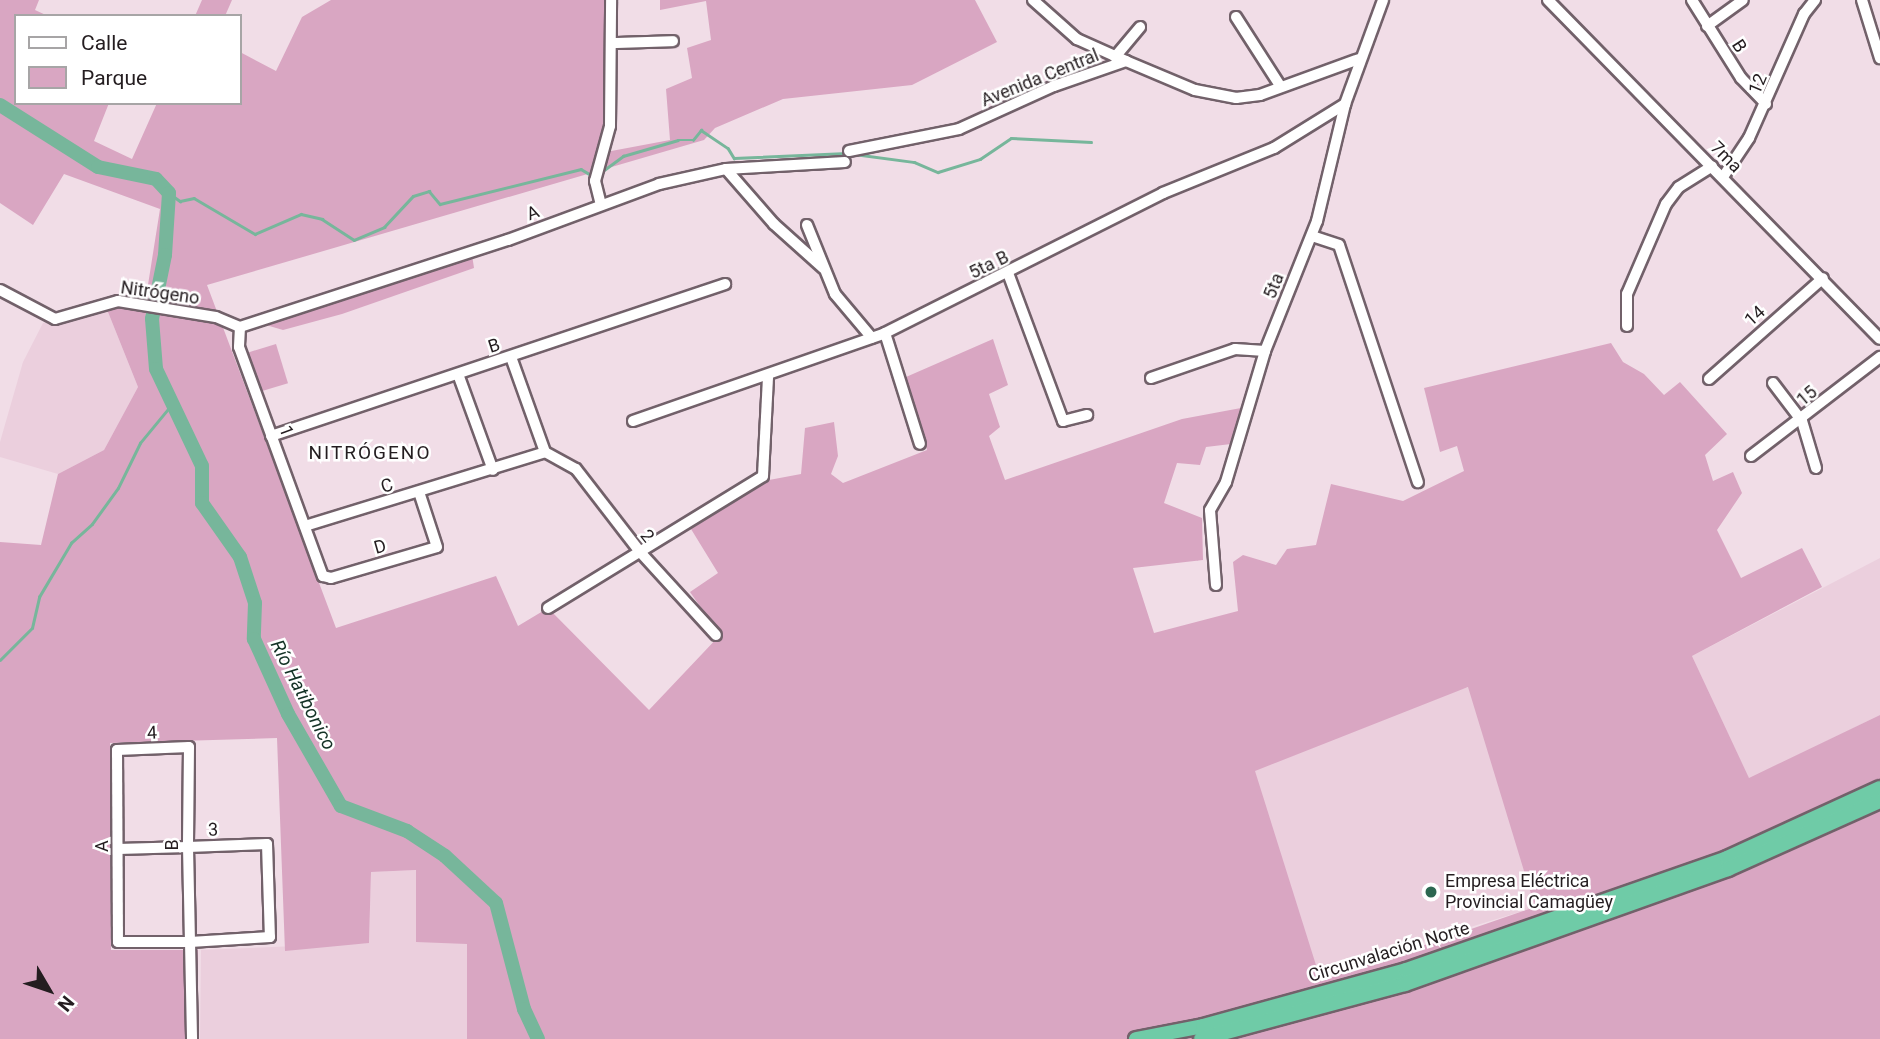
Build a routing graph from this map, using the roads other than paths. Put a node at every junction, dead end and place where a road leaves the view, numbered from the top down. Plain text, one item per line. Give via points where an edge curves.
1 (611, 0) edge
2 (1033, 0) edge
3 (1383, 0) edge
4 (1548, 0) edge
5 (1692, 0) edge
6 (1743, 0) edge
7 (1815, 0) edge
8 (1862, 0) edge
9 (1236, 17) dead end
10 (1707, 26) junction
11 (1140, 27) dead end
12 (673, 41) dead end
13 (614, 43) junction
14 (1880, 58) edge
15 (1121, 59) junction
16 (1359, 59) junction
17 (1281, 87) junction
18 (1345, 104) junction
19 (1766, 104) junction
20 (849, 151) dead end
21 (845, 162) dead end
22 (1712, 166) junction
23 (726, 169) junction
24 (1723, 177) junction
25 (601, 205) junction
26 (807, 225) dead end
27 (1312, 236) junction
28 (823, 268) junction
29 (1008, 273) junction
30 (1823, 278) junction
31 (725, 284) dead end
32 (0, 290) edge
33 (1627, 326) dead end
34 (240, 327) junction
35 (885, 333) junction
36 (872, 338) junction
37 (1880, 339) edge
38 (1265, 351) junction
39 (511, 357) junction
40 (1880, 357) edge
41 (458, 374) junction
42 (768, 376) junction
43 (1151, 378) dead end
44 (1709, 379) dead end
45 (1773, 383) dead end
46 (1087, 415) dead end
47 (633, 421) dead end
48 (1802, 421) junction
49 (271, 436) junction
50 (920, 444) dead end
51 (545, 452) junction
52 (1751, 456) dead end
53 (1816, 468) dead end
54 (493, 470) junction
55 (1419, 482) dead end
56 (419, 492) junction
57 (305, 526) junction
58 (641, 553) junction
59 (331, 578) joint
60 (1216, 584) dead end
61 (548, 608) dead end
62 (716, 635) dead end
63 (189, 747) joint
64 (117, 750) joint
65 (1880, 788) edge
66 (1880, 801) edge
67 (188, 847) junction
68 (118, 849) junction
69 (190, 942) junction
70 (191, 1039) edge
71 (1136, 1039) edge
72 (1201, 1039) edge

1 - 13 street
2 - 15 street via 1077,39
3 - 16 street, 5ta
4 - 22 street, 7ma
5 - 10 street, B
6 - 10 street
7 - 19 street, 12 via 1804,14
8 - 14 street
9 - 17 street
10 - 19 street, B via 1741,78
11 - 15 street
12 - 13 street
13 - 25 street via 610,126 595,180
15 - 17 street, Avenida Central via 1214,95 1236,98
15 - 20 street, Avenida Central via 960,129
16 - 17 street, Avenida Central
16 - 18 street, 5ta
18 - 27 street, 5ta
18 - 29 street, 5ta B via 1274,148 1163,192
19 - 24 street, 12
21 - 23 street, A
22 - 24 street, 7ma
22 - 33 street via 1679,187 1666,204 1628,294
23 - 25 street, A
23 - 28 street via 774,224
24 - 30 street, 7ma
25 - 34 street, A
26 - 28 street
27 - 38 street, 5ta
27 - 55 street via 1339,245
28 - 36 street via 835,294
29 - 35 street, 5ta B
29 - 46 street via 1063,421
30 - 37 street, 7ma
30 - 44 street, 14
31 - 39 street, B
32 - 34 street, Nitrógeno via 55,319 118,301 216,317
34 - 49 street, 1 via 239,347
35 - 36 street, 5ta B
35 - 50 street
36 - 42 street, 5ta B
38 - 43 street via 1235,349
38 - 60 street, 5ta via 1226,482 1210,510
39 - 41 street, B
39 - 51 street
40 - 48 street, 15
41 - 49 street, B
41 - 54 street
42 - 47 street, 5ta B
42 - 58 street via 763,476
45 - 48 street
48 - 52 street, 15
48 - 53 street
49 - 57 street, 1
51 - 54 street, C
51 - 58 street, 2 via 576,469
54 - 56 street, C
56 - 57 street, C
56 - 59 street, D via 437,547
57 - 59 street, 1 via 323,576
58 - 61 street
58 - 62 street, 2
63 - 64 street, 4
63 - 67 street, B
64 - 68 street, A
65 - 71 highway, Circunvalación Norte via 1727,858 1406,970 1203,1026
66 - 72 highway, Circunvalación Norte via 1728,869 1405,984
67 - 68 street, 3
67 - 69 street, B
67 - 69 street, 3 via 267,844 270,937
68 - 69 street, A via 118,942
69 - 70 street, B

